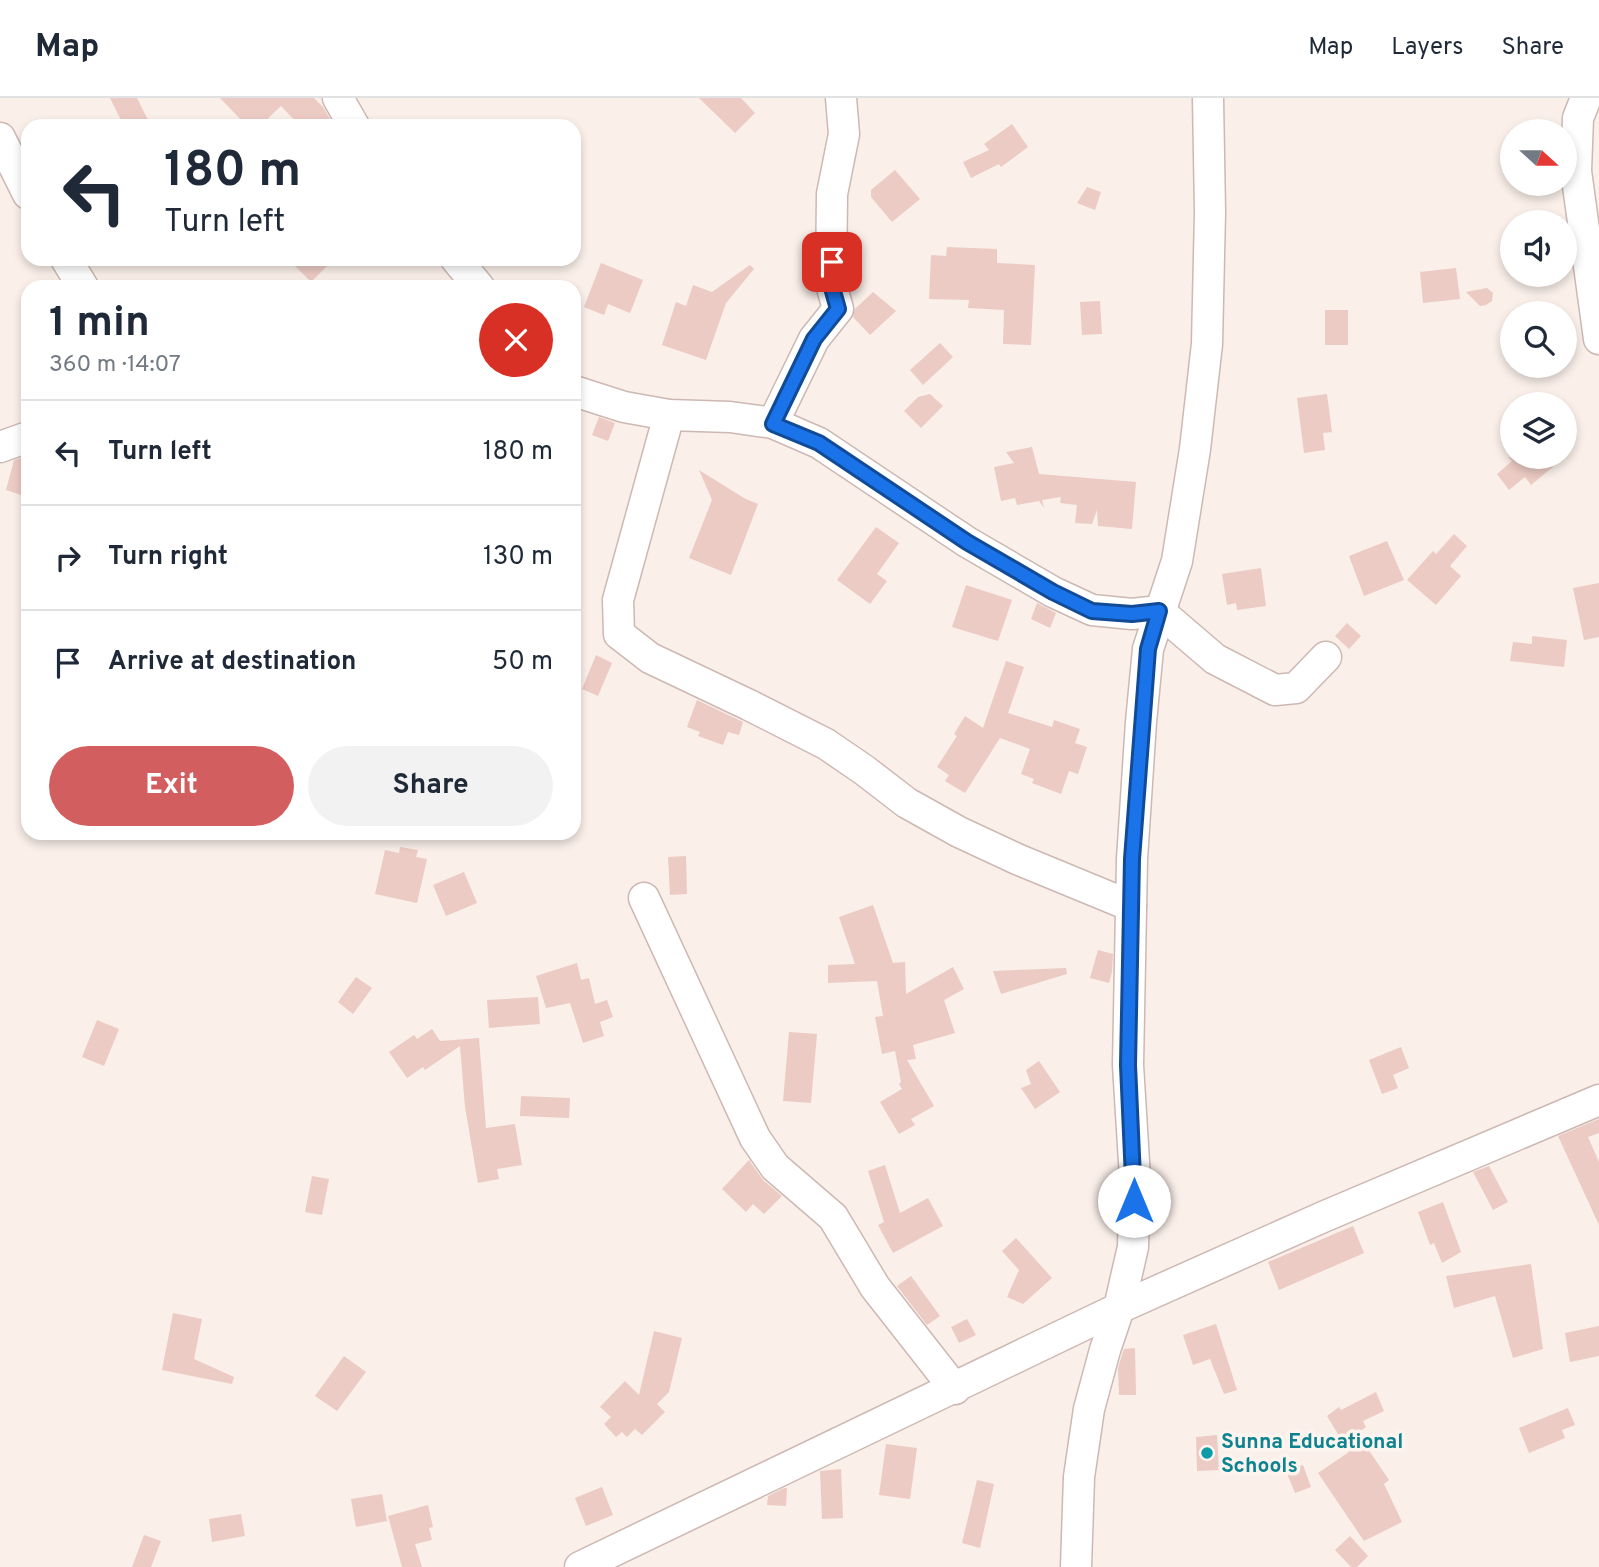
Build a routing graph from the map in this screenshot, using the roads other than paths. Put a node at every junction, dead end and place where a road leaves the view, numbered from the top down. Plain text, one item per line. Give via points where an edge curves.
1 (338, 98) edge
2 (841, 98) edge
3 (1208, 98) edge
4 (1586, 98) edge
5 (350, 119) edge
6 (0, 138) edge
7 (21, 180) edge
8 (462, 266) edge
9 (473, 280) edge
10 (1599, 339) edge
11 (581, 393) edge
12 (669, 415) junction
13 (773, 424) junction
14 (21, 440) edge
15 (0, 447) edge
16 (1159, 611) junction
17 (1326, 657) dead end
18 (644, 898) dead end
19 (1132, 906) junction
20 (1599, 1100) edge
21 (1119, 1308) junction
22 (956, 1389) junction
23 (580, 1567) edge
24 (1076, 1567) edge

1 - 5 street
2 - 13 street via 844,134 832,194 831,284 838,309 814,339
3 - 16 street via 1207,344 1177,561
4 - 10 street via 1578,118 1576,171
6 - 7 street
8 - 9 street
11 - 12 street
12 - 13 street
12 - 19 street via 618,600 620,634 650,658 826,744 907,803 959,832
13 - 16 street via 819,443 967,542 1092,611
14 - 15 street
16 - 17 street via 1215,659 1275,690 1296,688
16 - 19 street via 1144,685
18 - 22 street via 755,1138 775,1167 833,1217 875,1287
19 - 21 street via 1128,1065 1135,1178 1133,1247
20 - 21 street
21 - 22 street
21 - 24 street via 1089,1409 1079,1477
22 - 23 street

